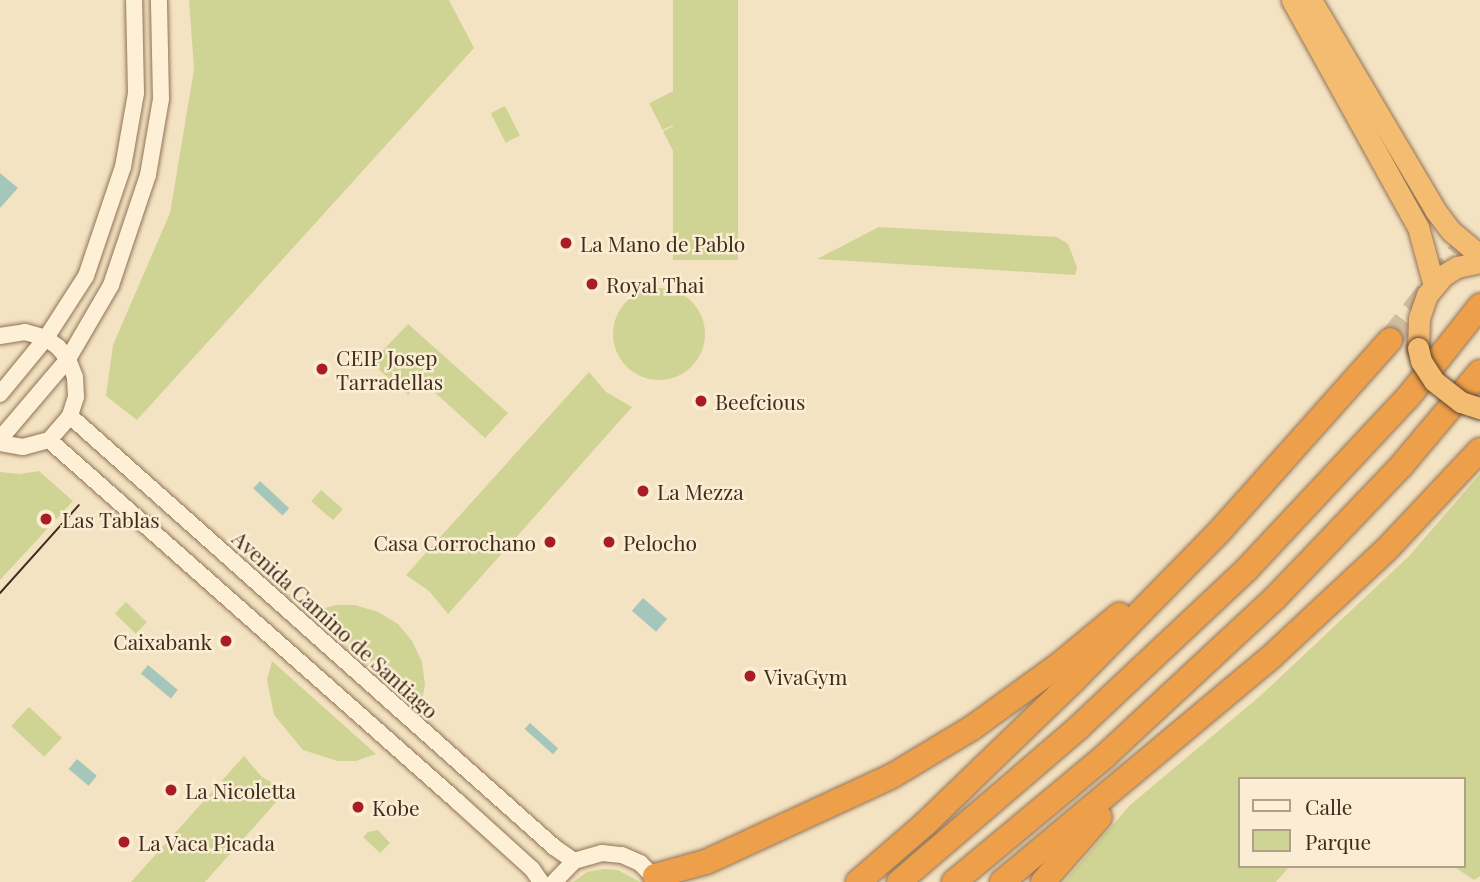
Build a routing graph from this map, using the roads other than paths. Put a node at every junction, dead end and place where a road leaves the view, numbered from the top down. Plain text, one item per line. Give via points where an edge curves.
1 (135, 0) edge
2 (159, 0) edge
3 (1292, 0) edge
4 (1311, 0) edge
5 (1480, 255) edge
6 (1480, 262) edge
7 (1434, 286) junction
8 (1480, 306) edge
9 (0, 336) edge
10 (46, 338) junction
11 (1390, 340) tunnel mouth
12 (68, 359) junction
13 (1480, 372) edge
14 (0, 394) edge
15 (1480, 408) edge
16 (70, 416) junction
17 (49, 440) junction
18 (0, 441) edge
19 (1480, 450) edge
20 (1219, 532) junction
21 (1182, 733) junction
22 (574, 862) junction
23 (657, 879) edge
24 (541, 882) edge
25 (554, 882) edge
26 (858, 882) edge
27 (898, 882) edge
28 (955, 882) edge
29 (1002, 882) edge
30 (1043, 882) edge

1 - 10 street via 136,93 123,167 86,276
2 - 12 street via 161,99 148,175 111,285
3 - 7 highway via 1418,227
4 - 5 highway via 1435,210 1451,231
6 - 7 highway via 1457,267
7 - 15 highway, bridge via 1419,318 1421,361 1434,381 1461,402
8 - 27 highway via 1409,396 1247,569 1079,727
9 - 10 street via 25,332
10 - 12 street
10 - 14 street
11 - 20 highway
12 - 16 street via 76,397
12 - 18 street
13 - 28 highway via 1402,466 1276,598 1105,755
16 - 17 street
16 - 22 street, Avenida Camino de Santiago
17 - 18 street via 23,447
17 - 24 street via 458,802
19 - 21 highway via 1386,550
20 - 23 highway via 1060,664 972,727 892,776 800,821
20 - 26 highway via 926,824
21 - 29 highway
21 - 30 highway
22 - 23 street via 603,853 622,855 640,863
22 - 25 street

